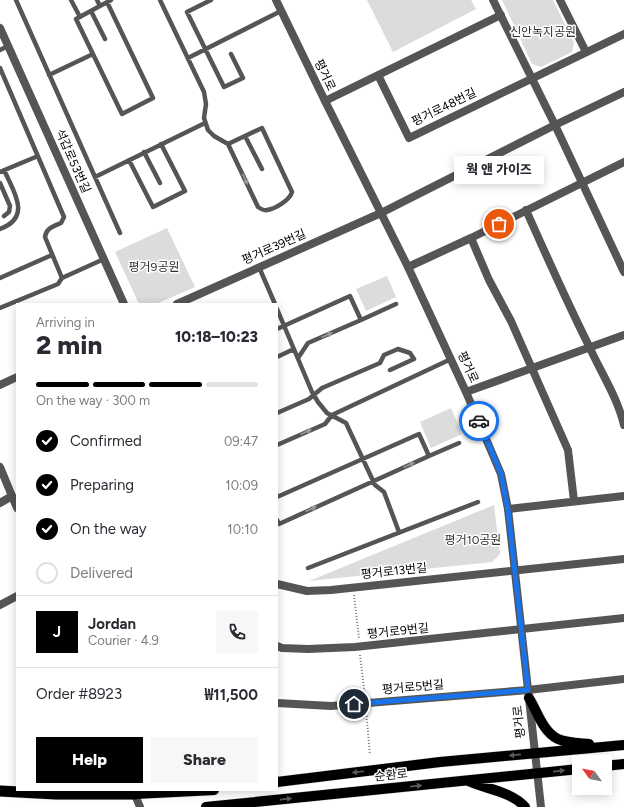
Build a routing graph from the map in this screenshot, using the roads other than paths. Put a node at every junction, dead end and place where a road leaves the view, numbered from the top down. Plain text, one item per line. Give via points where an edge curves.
1 (16, 0) edge
2 (71, 0) edge
3 (97, 0) edge
4 (160, 0) edge
5 (211, 0) edge
6 (276, 0) edge
7 (493, 0) edge
8 (560, 0) edge
9 (109, 1) edge
10 (100, 6) junction
11 (91, 11) junction
12 (281, 11) junction
13 (500, 15) junction
14 (80, 17) junction
15 (0, 28) edge
16 (624, 34) edge
17 (104, 39) dead end
18 (8, 46) junction
19 (205, 49) junction
20 (0, 50) edge
21 (586, 52) junction
22 (93, 54) junction
23 (231, 54) dead end
24 (188, 58) junction
25 (0, 68) edge
26 (49, 75) junction
27 (378, 75) junction
28 (531, 78) junction
29 (624, 92) edge
30 (324, 101) junction
31 (205, 123) junction
32 (555, 125) junction
33 (245, 136) junction
34 (161, 144) junction
35 (228, 144) junction
36 (144, 152) junction
37 (38, 156) junction
38 (129, 160) junction
39 (624, 162) edge
40 (262, 170) dead end
41 (2, 171) edge
42 (95, 177) junction
43 (0, 182) edge
44 (160, 183) dead end
45 (581, 183) junction
46 (526, 210) junction
47 (381, 213) junction
48 (4, 216) dead end
49 (0, 229) edge
50 (120, 233) dead end
51 (471, 238) junction
52 (52, 255) junction
53 (104, 259) junction
54 (259, 267) junction
55 (408, 267) junction
56 (624, 272) edge
57 (0, 278) edge
58 (62, 278) junction
59 (124, 303) edge
60 (179, 303) edge
61 (275, 303) edge
62 (396, 304) dead end
63 (0, 308) edge
64 (278, 311) edge
65 (361, 320) junction
66 (284, 326) junction
67 (278, 329) edge
68 (624, 335) edge
69 (589, 348) junction
70 (294, 349) junction
71 (278, 357) edge
72 (298, 358) junction
73 (451, 359) junction
74 (532, 368) junction
75 (390, 370) dead end
76 (16, 377) edge
77 (0, 385) edge
78 (466, 392) junction
79 (314, 395) junction
80 (278, 414) edge
81 (332, 415) junction
82 (624, 425) edge
83 (459, 443) dead end
84 (278, 445) edge
85 (428, 456) junction
86 (363, 460) junction
87 (0, 467) edge
88 (373, 481) junction
89 (12, 496) junction
90 (624, 496) edge
91 (278, 497) edge
92 (478, 502) dead end
93 (574, 502) junction
94 (0, 503) edge
95 (16, 506) edge
96 (508, 510) junction
97 (278, 523) edge
98 (399, 532) junction
99 (624, 559) edge
100 (308, 568) dead end
101 (514, 570) junction
102 (278, 584) edge
103 (16, 597) edge
104 (0, 605) edge
105 (624, 618) edge
106 (521, 629) junction
107 (278, 646) edge
108 (624, 679) edge
109 (528, 694) junction
110 (278, 703) edge
111 (621, 745) edge
112 (603, 747) junction
113 (534, 753) junction
114 (624, 765) edge
115 (612, 766) edge
116 (572, 770) edge
117 (537, 774) junction
118 (467, 781) junction
119 (278, 782) edge
120 (0, 791) edge
121 (171, 791) edge
122 (61, 792) edge
123 (134, 792) edge
124 (140, 807) edge
125 (206, 807) edge
126 (216, 807) edge
127 (525, 807) edge
128 (541, 807) edge

1 - 26 lane
2 - 14 lane
3 - 10 lane
4 - 24 lane
5 - 19 lane via 187,12
6 - 12 street, 평거로
7 - 13 street
8 - 21 street
9 - 10 lane
9 - 22 lane via 154,98 122,114
10 - 11 lane
11 - 14 lane
11 - 17 lane
12 - 19 lane
12 - 30 street, 평거로
13 - 27 street
13 - 28 street
14 - 22 lane via 76,19
15 - 18 street, 석갑로53번길
16 - 21 street
18 - 20 lane
18 - 53 street, 석갑로53번길
19 - 23 lane via 224,87 243,78
19 - 24 lane
21 - 28 street
22 - 26 lane
24 - 31 lane via 204,92
25 - 37 lane
26 - 42 lane
27 - 28 street, 평거로48번길 via 409,138
27 - 30 street
28 - 32 street
29 - 32 street, 평거로39번길
30 - 47 street, 평거로
31 - 34 lane
31 - 35 lane via 214,136
32 - 45 street
32 - 47 street, 평거로39번길
33 - 35 lane
35 -> 33 lane via 258,208 267,211 288,200 292,192 262,128
33 - 40 lane
34 - 36 lane
34 - 38 lane via 185,191 153,207
36 - 38 lane
36 - 44 lane
37 - 41 lane
37 - 52 lane via 64,217 61,223 45,233
38 - 42 lane
39 - 45 street
41 - 49 lane via 19,206 19,213 10,226
42 - 50 lane
43 - 48 lane via 10,206 9,212
45 - 46 street
45 - 56 street
46 - 51 street
46 - 69 street
47 - 54 street, 평거로39번길
47 - 55 street, 평거로
51 - 55 street
51 - 74 street
52 - 57 lane
52 - 58 lane
53 - 58 lane
53 - 59 street, 석갑로53번길
54 - 60 street, 평거로39번길
54 - 61 lane
55 - 73 street, 평거로
58 - 63 lane via 58,284
62 - 65 lane
64 - 66 lane
65 - 66 lane via 350,296
72 -> 65 lane via 308,343
66 - 67 lane
66 - 70 lane
68 - 69 street
69 - 74 street
69 - 82 street via 607,382
70 - 71 lane
70 - 72 lane
72 - 79 lane
73 - 78 street, 평거로
73 - 81 lane
74 - 78 street
74 - 93 street via 568,450
75 - 79 lane via 414,359 410,353 398,349 384,355 380,363 322,388
76 - 77 street
78 - 96 street, 평거로 via 501,474
79 - 80 lane
79 - 81 lane via 327,413
84 -> 81 lane via 325,424
81 - 86 lane via 346,423
83 - 85 lane
85 - 86 lane via 419,434
88 -> 85 lane
86 - 88 lane
86 - 91 lane
87 - 89 street
97 -> 88 lane
88 - 98 lane via 384,492
89 - 94 street
89 - 95 street
90 - 93 street
92 - 98 lane
93 - 96 street
96 - 101 street, 평거로
98 - 100 lane
99 - 101 street, 평거로13번길
101 - 102 street, 평거로13번길 via 307,591
101 - 106 street, 평거로
103 - 104 street
105 - 106 street, 평거로9번길
106 - 107 street, 평거로9번길 via 360,647 308,649
106 - 109 street, 평거로
108 - 109 street, 평거로5번길
109 - 110 street, 평거로5번길 via 332,706
109 - 112 main road via 545,727 553,736 564,741
109 - 113 street, 평거로
111 - 112 main road, 순환로
112 - 113 main road, 순환로
113 - 117 street, 평거로
113 -> 119 main road, 순환로
114 - 115 main road
117 -> 116 main road, 순환로
117 - 118 main road, 순환로
117 - 128 street, 평거로
126 -> 118 main road, 순환로
118 - 127 main road via 516,799
120 - 122 highway
121 - 123 main road
122 - 123 highway
123 - 124 street
125 - 126 main road, 순환로

